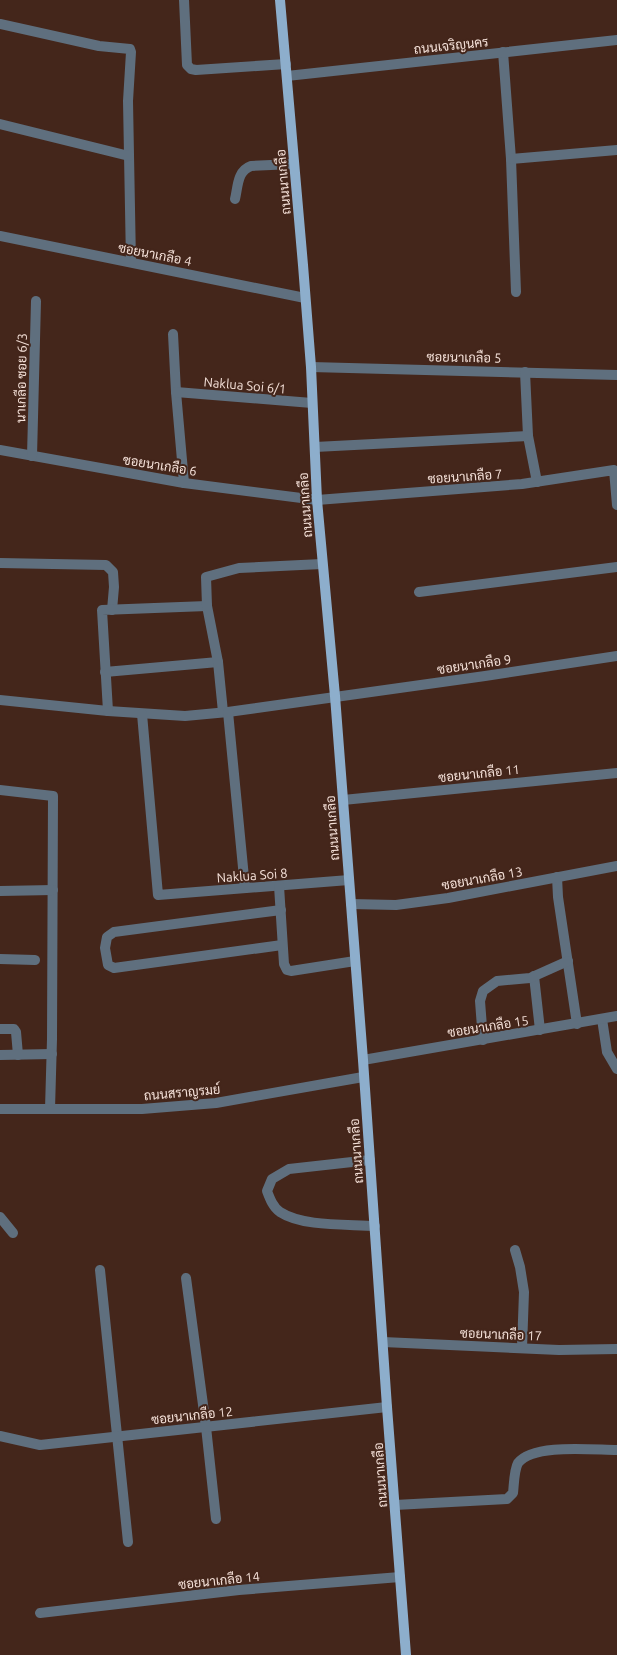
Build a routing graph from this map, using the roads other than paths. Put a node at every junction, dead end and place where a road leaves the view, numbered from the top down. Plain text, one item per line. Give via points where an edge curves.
1 (184, 0) edge
2 (280, 0) edge
3 (0, 24) edge
4 (617, 40) edge
5 (503, 52) junction
6 (286, 64) junction
7 (287, 76) junction
8 (0, 124) edge
9 (617, 150) edge
10 (129, 156) junction
11 (511, 159) junction
12 (294, 164) junction
13 (235, 199) dead end
14 (0, 236) edge
15 (131, 262) junction
16 (516, 292) dead end
17 (305, 298) junction
18 (36, 301) dead end
19 (173, 334) dead end
20 (311, 367) junction
21 (526, 372) junction
22 (617, 375) edge
23 (176, 392) junction
24 (312, 404) junction
25 (528, 436) junction
26 (314, 447) junction
27 (0, 450) edge
28 (32, 456) junction
29 (536, 482) junction
30 (184, 483) junction
31 (317, 500) junction
32 (617, 505) edge
33 (0, 563) edge
34 (322, 564) junction
35 (617, 567) edge
36 (419, 592) dead end
37 (207, 606) junction
38 (112, 610) junction
39 (617, 656) edge
40 (218, 662) junction
41 (105, 672) junction
42 (335, 696) junction
43 (0, 700) edge
44 (108, 711) junction
45 (226, 712) junction
46 (142, 714) junction
47 (617, 773) edge
48 (0, 790) edge
49 (343, 800) junction
50 (617, 866) edge
51 (557, 877) junction
52 (349, 880) junction
53 (279, 886) junction
54 (245, 888) junction
55 (53, 890) junction
56 (0, 891) edge
57 (351, 904) junction
58 (281, 910) junction
59 (282, 945) junction
60 (0, 959) edge
61 (35, 960) dead end
62 (355, 961) junction
63 (568, 961) junction
64 (534, 976) junction
65 (617, 1016) edge
66 (602, 1019) junction
67 (577, 1024) junction
68 (0, 1029) edge
69 (540, 1030) junction
70 (483, 1040) junction
71 (18, 1054) junction
72 (52, 1054) junction
73 (0, 1055) edge
74 (363, 1060) junction
75 (617, 1069) edge
76 (364, 1077) junction
77 (0, 1109) edge
78 (50, 1109) junction
79 (370, 1160) junction
80 (0, 1217) edge
81 (375, 1226) junction
82 (13, 1233) dead end
83 (515, 1250) dead end
84 (100, 1270) dead end
85 (186, 1278) dead end
86 (383, 1342) junction
87 (522, 1348) junction
88 (617, 1349) edge
89 (387, 1407) junction
90 (206, 1427) junction
91 (0, 1436) edge
92 (117, 1436) junction
93 (617, 1450) edge
94 (395, 1505) junction
95 (216, 1519) dead end
96 (128, 1542) dead end
97 (400, 1577) junction
98 (40, 1613) dead end
99 (406, 1655) edge

1 - 6 street via 187,65 190,68 196,70
2 - 6 main road, ถนนนาเกลือ
3 - 10 street via 99,46 130,49
4 - 5 street, ถนนเจริญนคร
5 - 7 street, ถนนเจริญนคร
5 - 11 street
6 - 7 main road, ถนนนาเกลือ
7 - 12 main road, ถนนนาเกลือ
8 - 10 street
9 - 11 street
10 - 15 street
11 - 16 street
12 - 13 street via 246,168 240,175
12 - 17 main road, ถนนนาเกลือ
14 - 15 street, ซอยนาเกลือ 4
15 - 17 street, ซอยนาเกลือ 4
17 - 20 main road, ถนนนาเกลือ
18 - 28 street, นาเกลือ ซอย 6/3
19 - 23 street
20 - 21 street, ซอยนาเกลือ 5
20 - 24 main road, ถนนนาเกลือ
21 - 22 street, ซอยนาเกลือ 5
21 - 25 street
23 - 24 street, Naklua Soi 6/1
23 - 30 street
24 - 26 main road, ถนนนาเกลือ
25 - 26 street
25 - 29 street
26 - 31 main road, ถนนนาเกลือ
27 - 28 street, ซอยนาเกลือ 6
28 - 30 street, ซอยนาเกลือ 6
29 - 31 street, ซอยนาเกลือ 7
29 - 32 street, ซอยนาเกลือ 7 via 614,470
30 - 31 street, ซอยนาเกลือ 6
31 - 34 main road, ถนนนาเกลือ
33 - 38 street via 106,565 113,572
34 - 37 street via 239,568 206,577
34 - 42 main road, ถนนนาเกลือ
35 - 36 street
37 - 38 street
37 - 40 street
38 - 41 street via 102,610
39 - 42 street, ซอยนาเกลือ 9
40 - 41 street
40 - 45 street
41 - 44 street
42 - 45 street, ซอยนาเกลือ 9
42 - 49 main road, ถนนนาเกลือ
43 - 44 street, ซอยนาเกลือ 9
44 - 46 street, ซอยนาเกลือ 9
45 - 46 street, ซอยนาเกลือ 9 via 185,716
45 - 54 street
46 - 54 street, Naklua Soi 8 via 158,895
47 - 49 street, ซอยนาเกลือ 11
48 - 55 street via 53,796
49 - 52 main road, ถนนนาเกลือ
50 - 51 street, ซอยนาเกลือ 13
51 - 57 street, ซอยนาเกลือ 13 via 448,898 396,905
51 - 63 street
52 - 53 street, Naklua Soi 8
52 - 57 main road, ถนนนาเกลือ
53 - 54 street, Naklua Soi 8
53 - 58 street
55 - 56 street
55 - 72 street
57 - 62 main road, ถนนนาเกลือ
58 - 59 street
58 - 59 street via 114,932 107,937 105,948 108,965 114,968
59 - 62 street via 284,964 290,971
60 - 61 street
62 - 74 main road, ถนนนาเกลือ
63 - 64 street
63 - 67 street
64 - 69 street
64 - 70 street via 497,981 482,991 480,1001
65 - 66 street, ซอยนาเกลือ 15
66 - 67 street, ซอยนาเกลือ 15
66 - 75 street via 607,1052
67 - 69 street, ซอยนาเกลือ 15
68 - 71 street via 14,1029
69 - 70 street, ซอยนาเกลือ 15
70 - 74 street, ซอยนาเกลือ 15
71 - 72 street
71 - 73 street
72 - 78 street
74 - 76 main road, ถนนนาเกลือ
76 - 78 street, ถนนสราญรมย์ via 216,1103 142,1109
76 - 79 main road, ถนนนาเกลือ
77 - 78 street, ถนนสราญรมย์
79 - 81 main road, ถนนนาเกลือ
79 - 81 street via 289,1169 272,1179 267,1191 270,1201 279,1212 292,1217 312,1222
80 - 82 street
81 - 86 main road, ถนนนาเกลือ
83 - 87 street via 524,1292
84 - 92 street
85 - 90 street
86 - 87 street, ซอยนาเกลือ 17
86 - 89 main road, ถนนนาเกลือ
87 - 88 street, ซอยนาเกลือ 17
89 - 90 street, ซอยนาเกลือ 12
89 - 94 main road, ถนนนาเกลือ
90 - 92 street, ซอยนาเกลือ 12
90 - 95 street
91 - 92 street, ซอยนาเกลือ 12 via 40,1445
92 - 96 street
93 - 94 street via 565,1449 535,1452 524,1457 517,1465 513,1493 507,1499
94 - 97 main road, ถนนนาเกลือ
97 - 98 street, ซอยนาเกลือ 14 via 239,1590
97 - 99 main road, ถนนนาเกลือ

